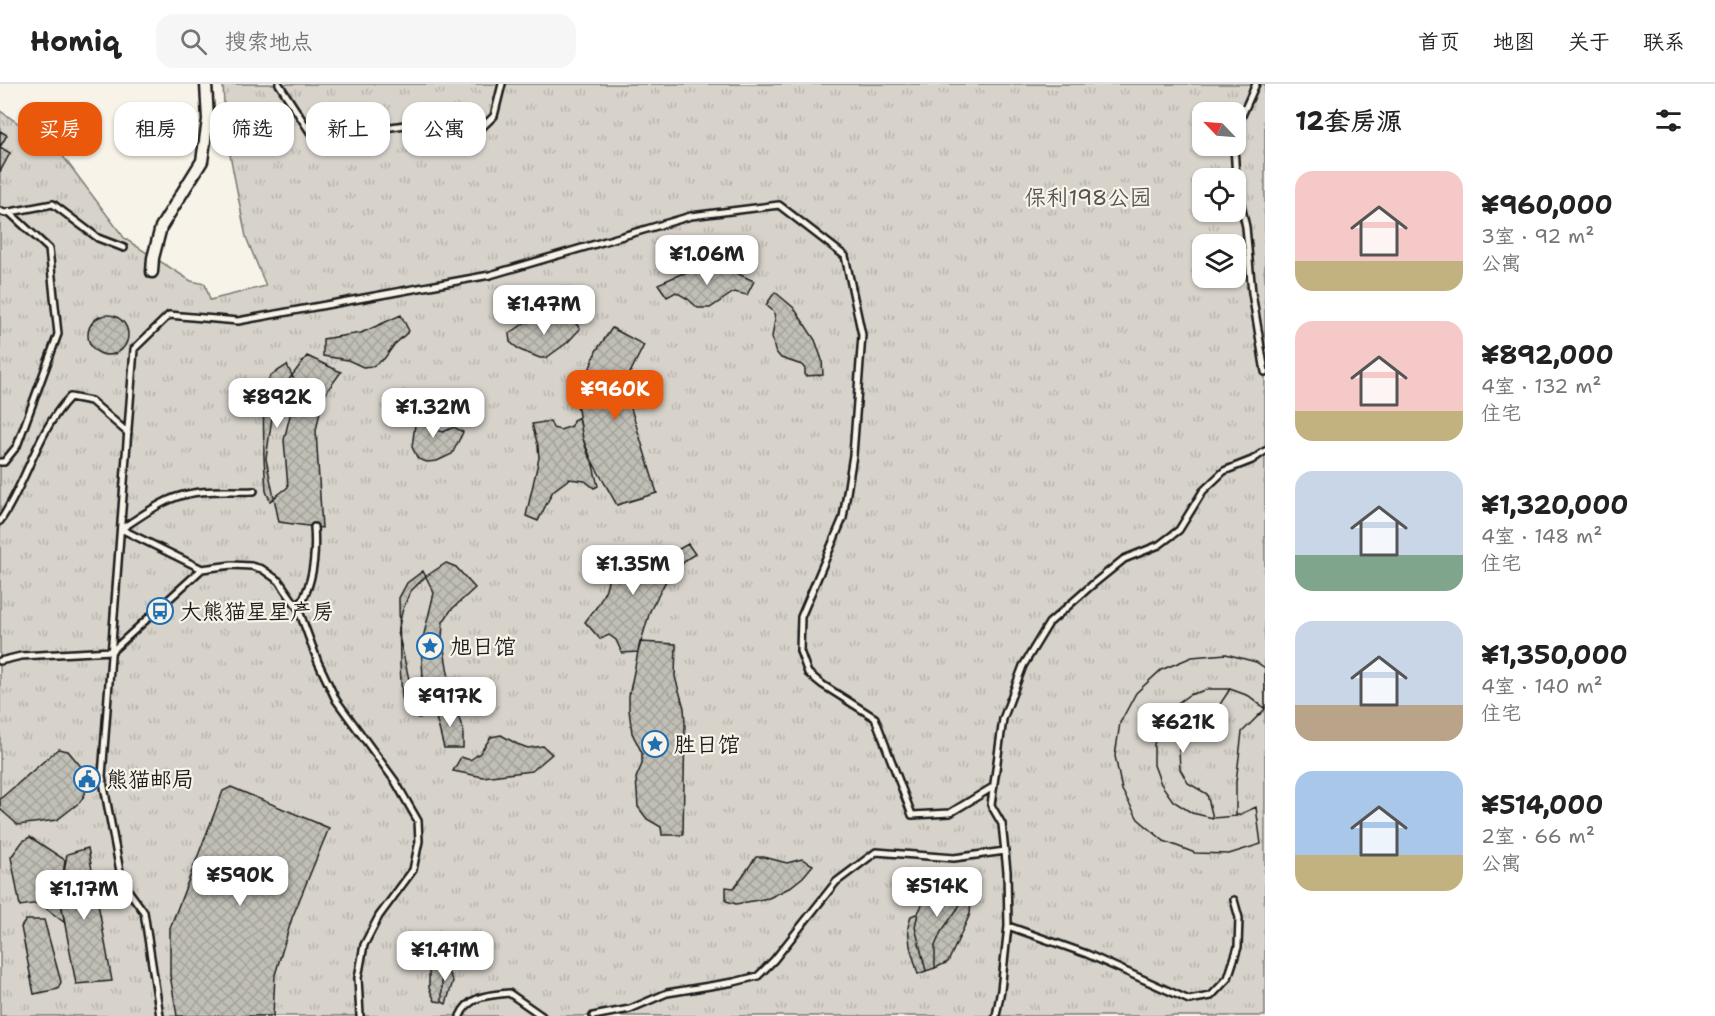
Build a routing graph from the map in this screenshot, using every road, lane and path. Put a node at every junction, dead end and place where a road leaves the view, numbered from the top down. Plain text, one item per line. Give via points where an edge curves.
1 (206, 84) edge
2 (279, 84) edge
3 (502, 84) edge
4 (1256, 84) edge
5 (1246, 106) edge
6 (0, 211) edge
7 (9, 212) junction
8 (1245, 222) edge
9 (124, 248) dead end
10 (152, 272) dead end
11 (1265, 372) edge
12 (128, 433) junction
13 (1265, 451) edge
14 (0, 462) edge
15 (254, 491) dead end
16 (0, 521) edge
17 (314, 527) dead end
18 (121, 529) junction
19 (201, 569) junction
20 (297, 608) junction
21 (112, 651) junction
22 (0, 661) edge
23 (993, 788) junction
24 (1005, 851) junction
25 (1234, 900) dead end
26 (1008, 926) junction
27 (160, 1016) edge
28 (360, 1016) edge
29 (460, 1016) edge
30 (542, 1016) edge
31 (593, 1016) edge
32 (996, 1016) edge

1 - 10 street via 208,120 202,161 160,226
2 - 3 lane via 310,132 350,133 412,123 473,136 494,116
4 - 5 lane
6 - 7 lane
7 - 9 lane via 53,204 98,238
7 - 14 lane via 49,249 58,334 17,447
8 - 11 lane
12 - 16 lane via 91,401 69,397 56,411
12 - 18 lane
12 - 23 lane via 134,350 169,315 238,321 490,274 691,216 779,205 844,256 862,335 853,455 843,518 801,617 800,651 808,673 875,718 912,815 950,813
13 - 23 lane via 1224,471 1203,491 1179,530 1159,545 1124,559 1050,623 1023,666 1003,719
15 - 18 lane via 186,494
17 - 20 lane via 310,579
18 - 19 lane
18 - 21 lane
19 - 20 lane via 232,565 262,569 279,581
19 - 21 lane
20 - 28 lane via 336,700 395,781 418,820 419,841 413,870 379,916 364,945 358,978
21 - 22 lane via 21,656
21 - 27 lane via 102,776 122,882 144,912
23 - 24 lane via 991,805 1002,824
24 - 26 lane
24 - 31 lane via 954,858 876,852 836,882 758,976 667,993 630,1009
25 - 26 lane via 1239,918 1238,947 1228,978 1211,996 1189,1000 1087,954
26 - 32 lane
29 - 30 lane via 479,996 509,993

